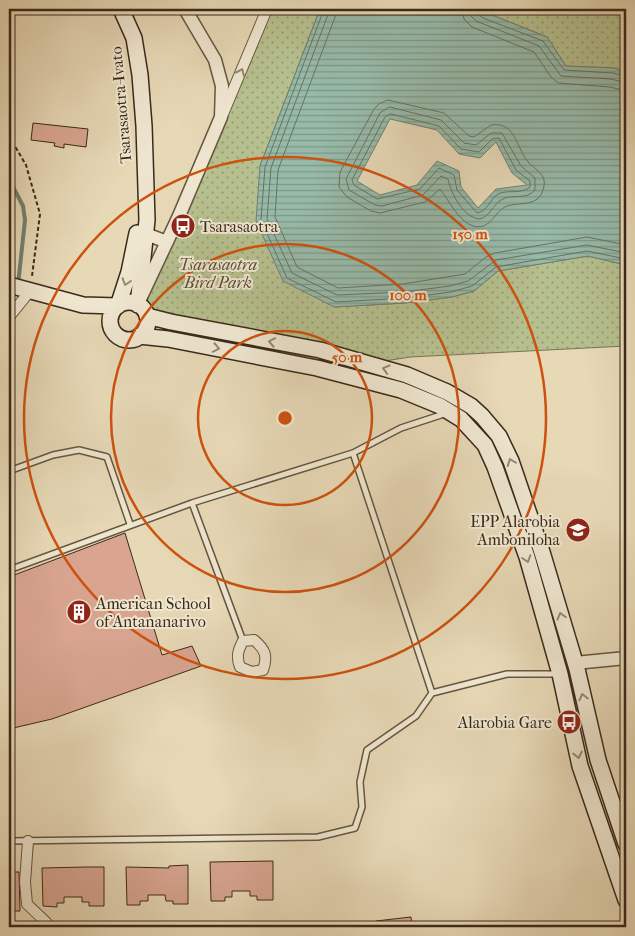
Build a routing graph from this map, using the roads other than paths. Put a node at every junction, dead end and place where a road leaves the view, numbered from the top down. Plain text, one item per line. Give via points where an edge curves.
1 (121, 9) edge
2 (184, 9) edge
3 (267, 9) edge
4 (221, 117) junction
5 (145, 200) junction
6 (146, 234) junction
7 (167, 242) junction
8 (9, 284) edge
9 (30, 291) junction
10 (83, 305) junction
11 (118, 306) junction
12 (142, 310) junction
13 (9, 318) edge
14 (111, 326) junction
15 (140, 336) junction
16 (450, 413) junction
17 (353, 454) junction
18 (9, 471) edge
19 (192, 503) junction
20 (130, 524) junction
21 (9, 570) edge
22 (243, 641) dead end
23 (626, 658) edge
24 (575, 663) junction
25 (559, 669) junction
26 (432, 693) junction
27 (9, 840) edge
28 (28, 841) junction
29 (626, 844) edge
30 (626, 900) edge
31 (47, 923) dead end

1 - 5 main road, Tsarasaotra-Ivato via 134,38 140,75
2 - 4 street via 215,60 222,86
4 -> 3 street
4 - 7 street
5 - 6 main road
5 -> 11 main road
6 - 7 street
6 - 12 main road
7 - 12 street
8 - 9 main road
9 - 10 main road
9 - 13 street
10 - 11 main road
10 - 14 main road
11 - 12 main road via 128,302
11 - 14 main road via 112,315
12 - 15 main road via 147,327
24 -> 12 main road via 511,461 499,436 471,406 426,382 356,360 320,350 171,322
14 - 15 main road via 122,338
15 -> 16 main road via 317,368 402,390
16 - 17 lane via 401,428
16 -> 25 main road via 461,419 485,445 495,466 527,557
17 - 19 lane
17 - 26 lane
18 - 20 lane via 53,455 79,450 107,457
19 - 20 lane
19 - 22 lane
20 - 21 lane
23 - 24 street
29 -> 24 main road via 598,760
25 - 26 lane via 507,674
25 -> 30 main road via 580,766
26 - 28 lane via 416,716 367,750 360,782 362,807 355,828 318,837
27 - 28 lane
28 - 31 street via 27,904

